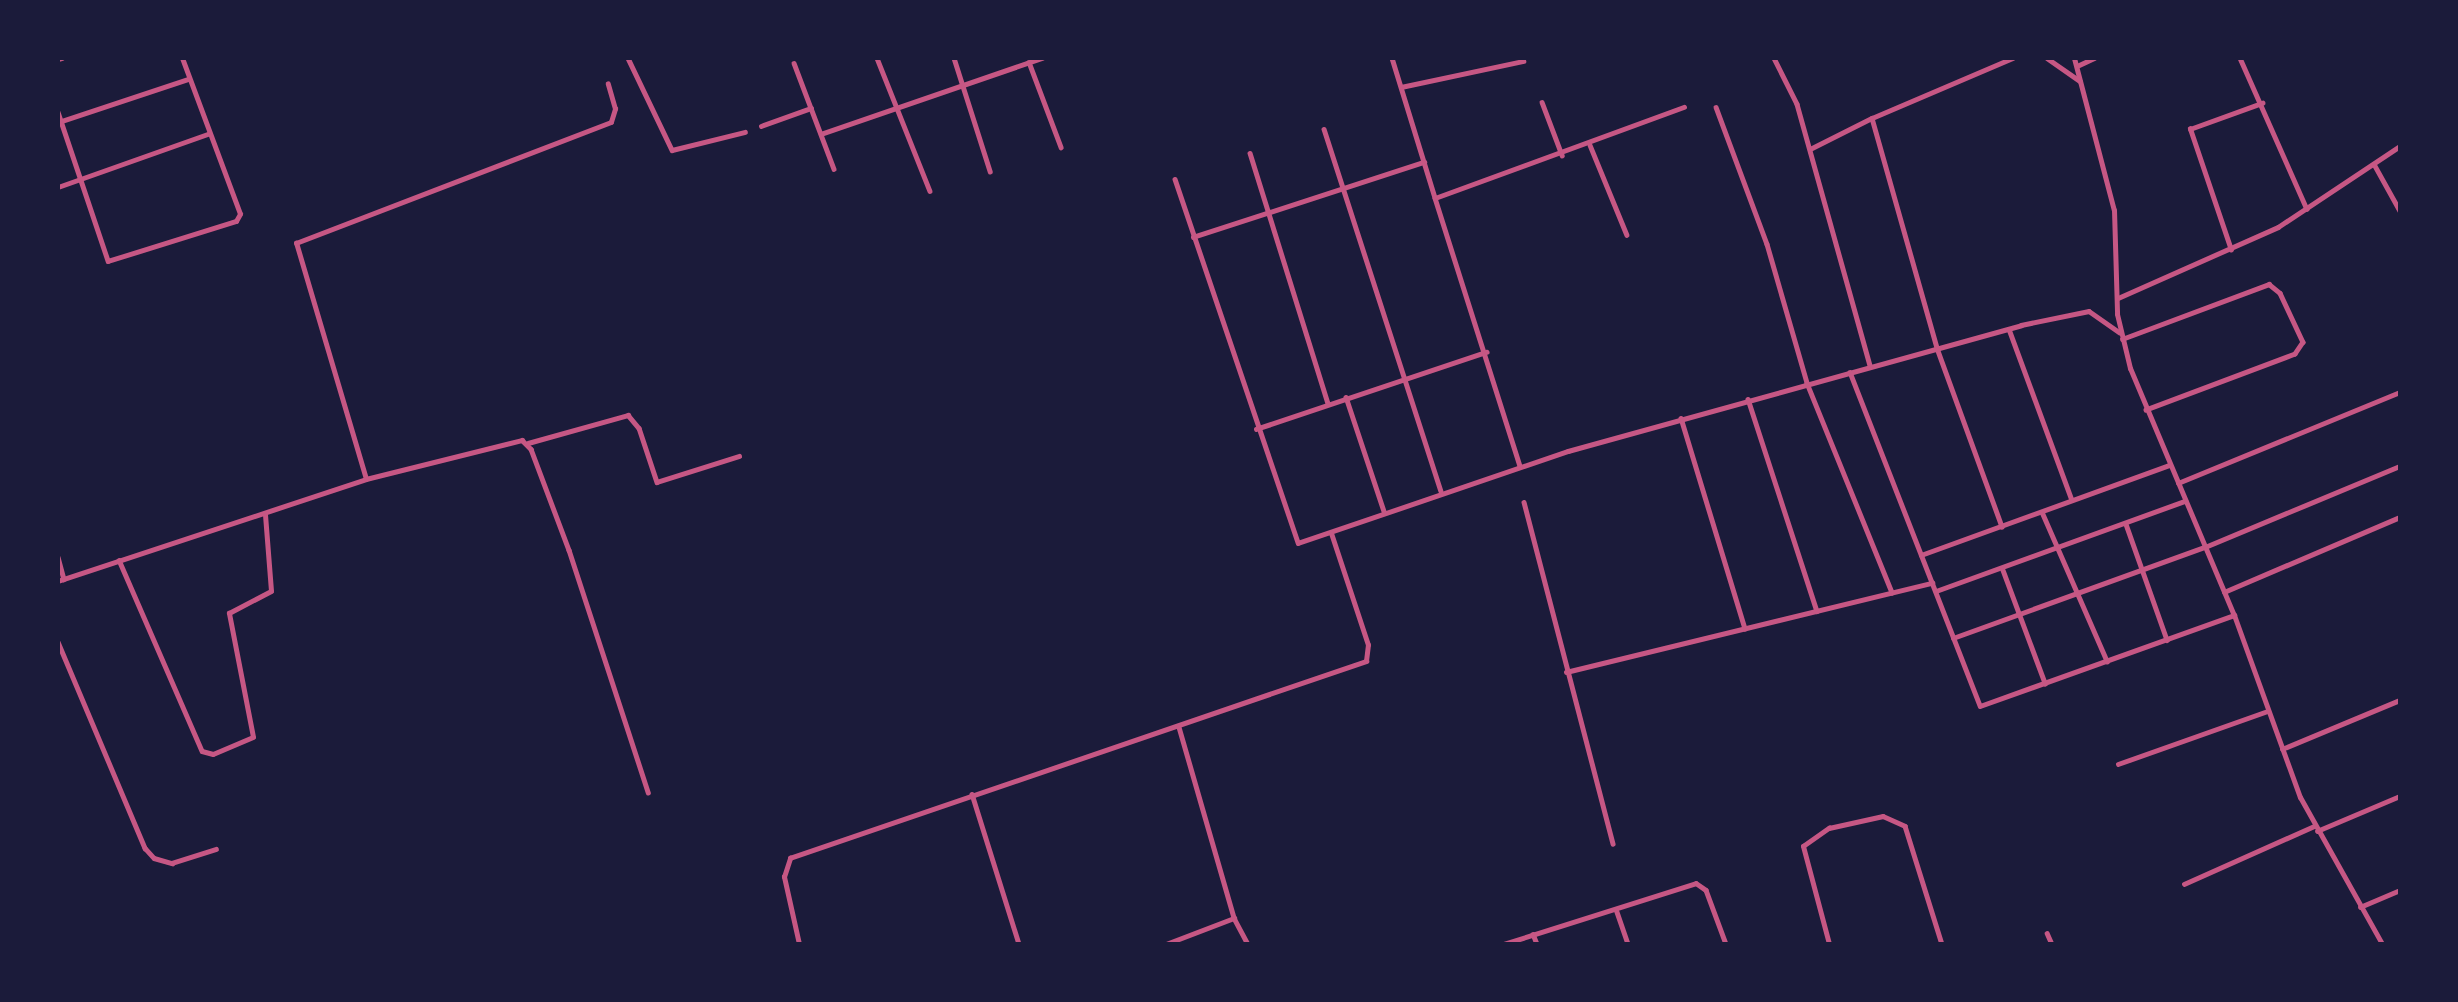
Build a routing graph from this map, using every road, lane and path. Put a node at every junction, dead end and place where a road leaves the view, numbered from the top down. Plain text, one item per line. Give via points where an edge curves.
1 (182, 58) edge
2 (628, 58) edge
3 (877, 58) edge
4 (954, 58) edge
5 (1042, 58) edge
6 (1392, 58) edge
7 (1774, 58) edge
8 (2012, 58) edge
9 (2047, 58) edge
10 (2074, 58) edge
11 (2094, 58) edge
12 (2240, 58) edge
13 (2002, 59) edge
14 (1025, 61) edge
15 (1523, 61) dead end
16 (794, 63) dead end
17 (2077, 66) junction
18 (188, 79) junction
19 (2081, 81) junction
20 (608, 84) dead end
21 (964, 84) junction
22 (1401, 87) junction
23 (1542, 102) dead end
24 (2262, 103) junction
25 (895, 105) junction
26 (1684, 107) dead end
27 (1716, 107) dead end
28 (811, 108) junction
29 (58, 113) edge
30 (1872, 118) junction
31 (59, 122) edge
32 (761, 126) dead end
33 (1324, 129) dead end
34 (745, 132) dead end
35 (208, 134) junction
36 (821, 134) junction
37 (1590, 145) junction
38 (2400, 146) edge
39 (1061, 147) dead end
40 (1810, 149) junction
41 (1250, 153) dead end
42 (1562, 155) junction
43 (1424, 162) junction
44 (2374, 164) junction
45 (834, 169) dead end
46 (990, 171) dead end
47 (80, 179) junction
48 (1175, 179) dead end
49 (1344, 186) junction
50 (58, 187) edge
51 (930, 191) dead end
52 (1436, 198) junction
53 (2307, 209) junction
54 (1268, 210) junction
55 (2400, 211) edge
56 (1626, 235) dead end
57 (1193, 237) junction
58 (2231, 250) junction
59 (2118, 298) junction
60 (2009, 329) junction
61 (2119, 332) junction
62 (2121, 340) junction
63 (1937, 348) junction
64 (1486, 352) junction
65 (1870, 366) junction
66 (1850, 372) junction
67 (1402, 379) junction
68 (1807, 383) junction
69 (2400, 392) edge
70 (1346, 397) junction
71 (1748, 399) junction
72 (1328, 403) junction
73 (2146, 410) junction
74 (1681, 418) junction
75 (1256, 429) junction
76 (528, 443) junction
77 (739, 456) dead end
78 (2169, 465) junction
79 (1520, 466) junction
80 (2400, 466) edge
81 (366, 479) junction
82 (2177, 483) junction
83 (1441, 491) junction
84 (2072, 500) junction
85 (2185, 500) junction
86 (1524, 502) dead end
87 (1384, 511) junction
88 (2042, 512) junction
89 (265, 515) junction
90 (2400, 517) edge
91 (2126, 524) junction
92 (2002, 527) junction
93 (1331, 533) junction
94 (2205, 547) junction
95 (2060, 549) junction
96 (1921, 555) junction
97 (58, 557) edge
98 (119, 560) junction
99 (2143, 569) junction
100 (2003, 570) junction
101 (64, 579) junction
102 (58, 581) edge
103 (1932, 583) junction
104 (1936, 591) junction
105 (2080, 591) junction
106 (1892, 592) junction
107 (2224, 592) junction
108 (1817, 611) junction
109 (2018, 614) junction
110 (2234, 615) junction
111 (1745, 628) junction
112 (1953, 638) junction
113 (2167, 640) junction
114 (58, 642) edge
115 (2107, 661) junction
116 (1566, 672) junction
117 (2045, 683) junction
118 (2400, 700) edge
119 (2268, 711) junction
120 (1179, 727) junction
121 (2282, 749) junction
122 (2118, 764) dead end
123 (648, 792) dead end
124 (972, 794) junction
125 (2400, 796) edge
126 (2315, 829) junction
127 (1613, 844) dead end
128 (216, 849) dead end
129 (2184, 884) dead end
130 (2400, 890) edge
131 (2360, 907) junction
132 (1616, 909) junction
133 (1234, 918) junction
134 (2047, 933) dead end
135 (1533, 934) junction
136 (799, 944) edge
137 (1019, 944) edge
138 (1166, 944) edge
139 (1248, 944) edge
140 (1504, 944) edge
141 (1537, 944) edge
142 (1628, 944) edge
143 (1726, 944) edge
144 (1829, 944) edge
145 (1942, 944) edge
146 (2052, 944) edge
147 (2382, 944) edge

1 - 18 street
2 - 34 street via 671,149
3 - 25 street
4 - 21 street
5 - 14 street
6 - 22 street
7 - 40 street via 1793,92
8 - 13 street
9 - 19 street
10 - 17 street
11 - 17 street
12 - 24 street
13 - 30 street
14 - 21 street
14 - 39 street
15 - 22 street
16 - 28 street
17 - 19 street
18 - 31 street
18 - 35 street
19 - 59 street via 2114,210
20 - 81 street via 615,109 605,125 296,243
21 - 25 street
21 - 46 street
22 - 43 street
23 - 42 street
24 - 53 street
24 - 58 street via 2190,129
25 - 36 street
25 - 51 street
26 - 37 street
27 - 68 street via 1768,244
28 - 32 street
28 - 36 street
29 - 31 street
30 - 40 street
30 - 63 street
31 - 47 street
33 - 49 street
35 - 47 street
35 - 47 street via 240,214 236,221 112,263
36 - 45 street
37 - 42 street
37 - 56 street
38 - 44 street
40 - 65 street
41 - 54 street
42 - 52 street
43 - 49 street
43 - 52 street
44 - 53 street
44 - 55 street
47 - 50 street
48 - 57 street
49 - 54 street
49 - 67 street
52 - 64 street
53 - 58 street
54 - 57 street
54 - 72 street
57 - 75 street
58 - 59 street
59 - 61 street
60 - 61 street via 2084,311 2107,318
60 - 63 street
60 - 84 street
61 - 62 street
62 - 73 street
62 - 73 street via 2269,284 2303,342 2295,354
63 - 65 street
63 - 92 street
64 - 67 street
64 - 79 street
65 - 66 street
66 - 68 street
66 - 96 street
67 - 70 street
67 - 83 street
68 - 71 street
68 - 106 street
69 - 82 street
70 - 72 street
70 - 87 street
71 - 74 street
71 - 108 street
72 - 75 street
73 - 78 street
74 - 79 street
74 - 111 street
75 - 93 street via 1294,538 1303,543
76 - 77 street via 628,415 639,428 657,482
76 - 81 street via 499,442
76 - 123 street
78 - 82 street
78 - 84 street
79 - 83 street
80 - 94 street
81 - 89 street
82 - 85 street
83 - 87 street
84 - 88 street
85 - 91 street
85 - 94 street
86 - 116 street
87 - 93 street
88 - 92 street
88 - 95 street
89 - 98 street
89 - 98 street via 271,591 229,613 253,737 213,754 202,751
90 - 107 street
91 - 95 street
91 - 99 street
92 - 96 street
93 - 120 street via 1368,646 1366,661
94 - 99 street
94 - 107 street
95 - 100 street
95 - 105 street
96 - 103 street
97 - 101 street
98 - 101 street
99 - 105 street
99 - 113 street
100 - 104 street
100 - 109 street
101 - 102 street
103 - 104 street
103 - 106 street
104 - 112 street
105 - 109 street
105 - 115 street
106 - 108 street
107 - 110 street
108 - 111 street
109 - 112 street
109 - 117 street
110 - 113 street
110 - 119 street
111 - 116 street
112 - 117 street via 1980,706
113 - 115 street
114 - 128 street via 145,848 154,858 172,863
115 - 117 street
116 - 127 street
118 - 121 street
119 - 121 street
119 - 122 street
120 - 124 street
120 - 133 street
121 - 126 street
124 - 136 street via 790,858 784,877
124 - 137 street
125 - 126 street
126 - 129 street
126 - 131 street
130 - 131 street
131 - 147 street
132 - 135 street
132 - 142 street
132 - 143 street via 1683,884 1700,885
133 - 138 street
133 - 139 street
134 - 146 street
135 - 140 street
135 - 141 street
144 - 145 street via 1803,846 1829,828 1883,816 1905,826

